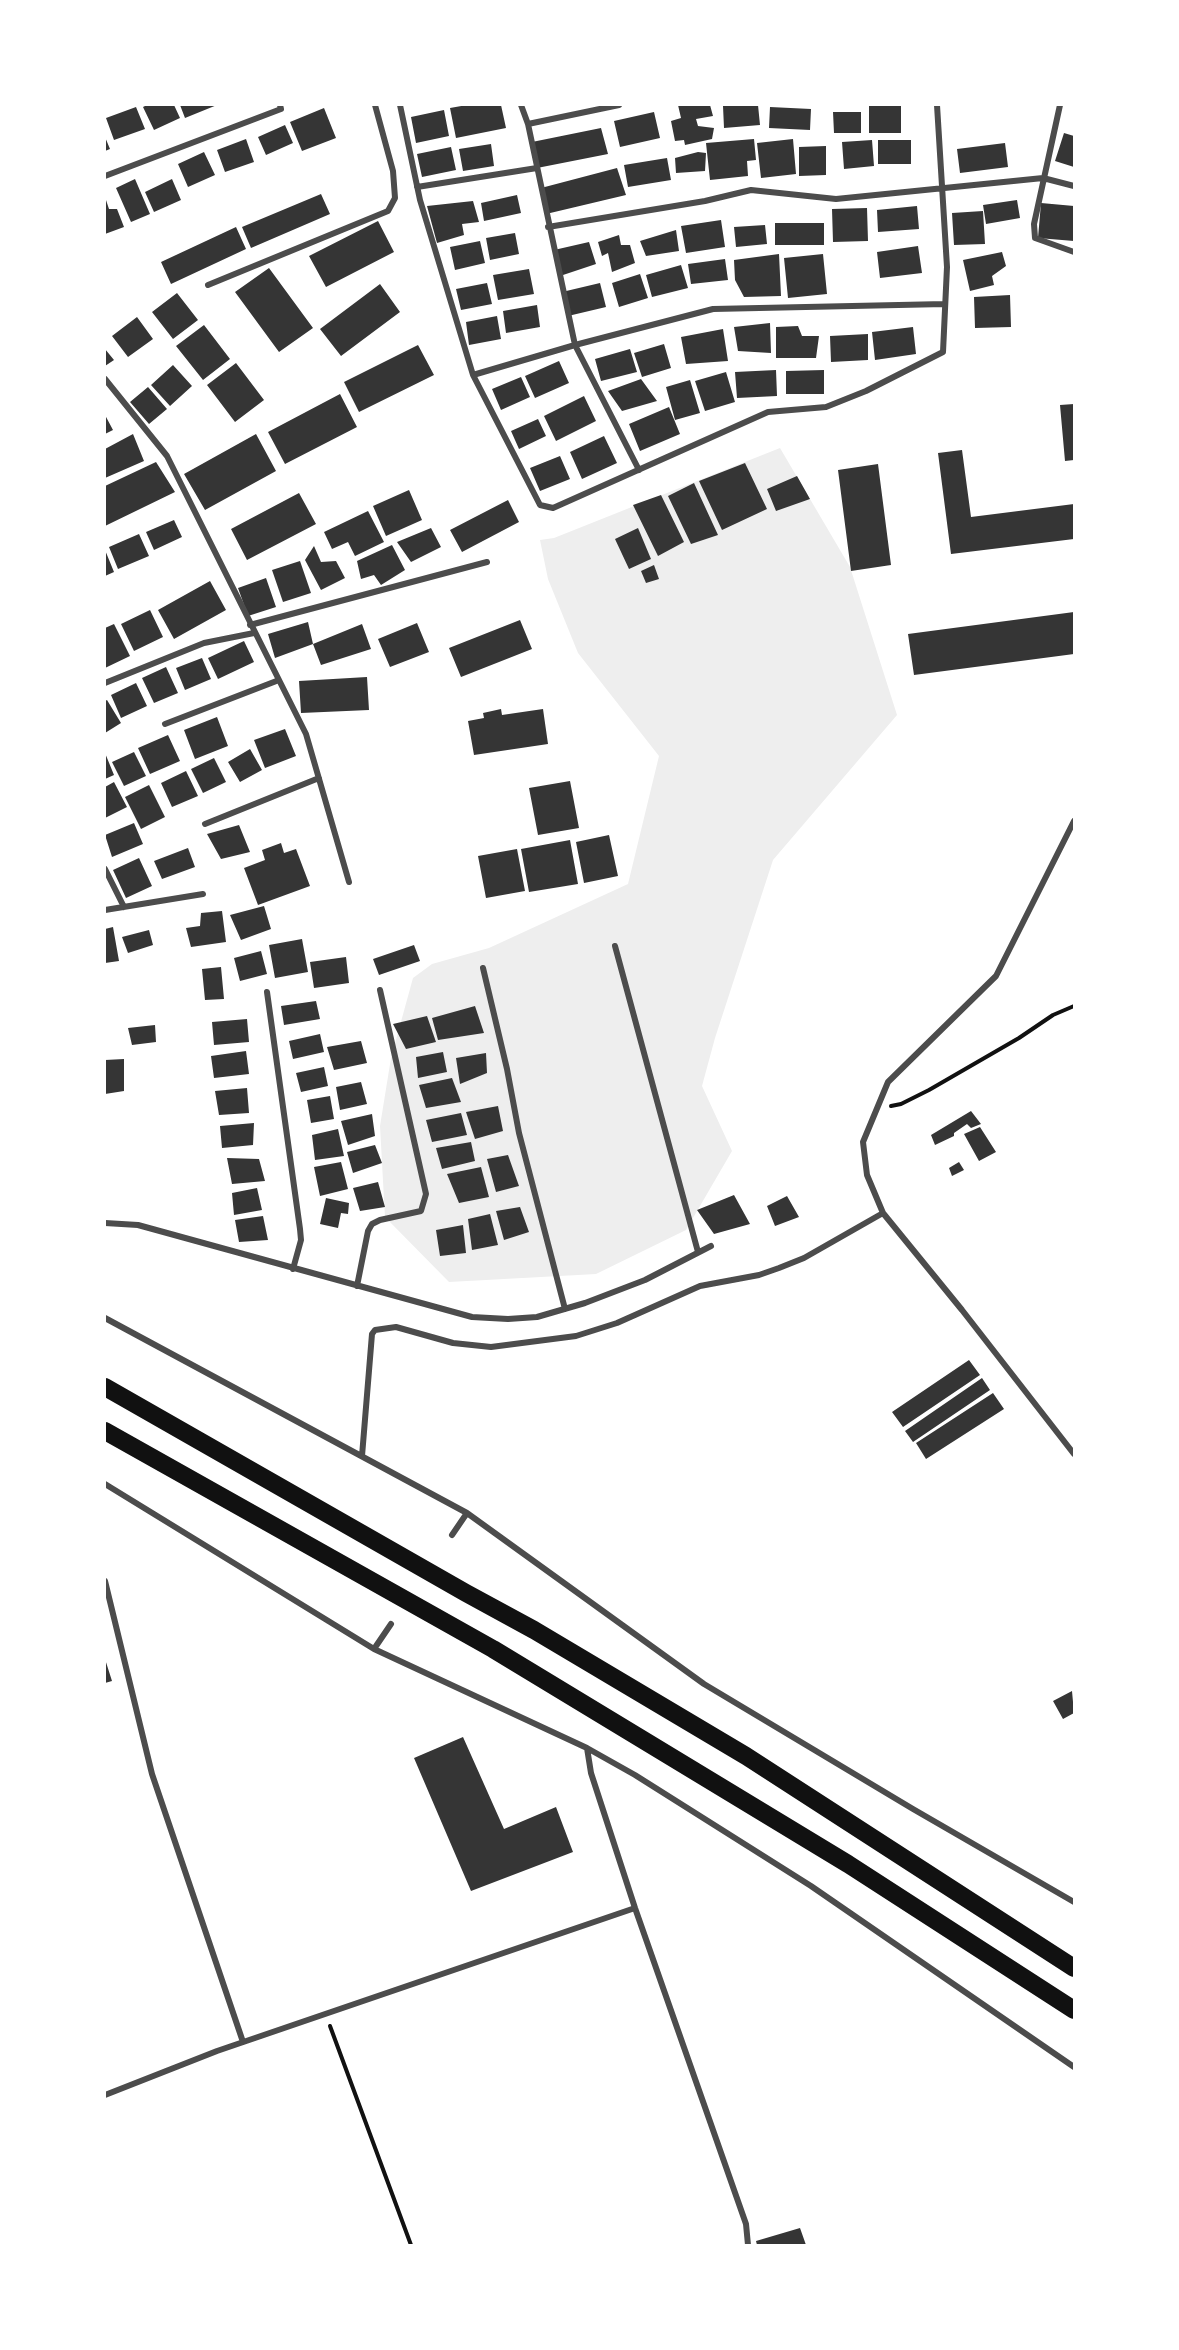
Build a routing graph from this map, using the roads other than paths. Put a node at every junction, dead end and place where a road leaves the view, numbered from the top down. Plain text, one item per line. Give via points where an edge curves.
1 (280, 105) edge
2 (375, 105) edge
3 (400, 105) edge
4 (521, 105) edge
5 (619, 105) edge
6 (937, 105) edge
7 (1060, 105) edge
8 (528, 124) junction
9 (537, 168) junction
10 (105, 176) edge
11 (1043, 178) junction
12 (1074, 186) edge
13 (417, 187) junction
14 (942, 189) junction
15 (548, 227) junction
16 (1074, 252) edge
17 (208, 285) dead end
18 (945, 304) junction
19 (575, 345) junction
20 (473, 375) junction
21 (106, 383) edge
22 (639, 470) junction
23 (487, 562) dead end
24 (250, 625) junction
25 (255, 633) junction
26 (279, 680) junction
27 (105, 683) edge
28 (165, 724) dead end
29 (318, 778) junction
30 (1074, 821) edge
31 (206, 824) dead end
32 (105, 869) edge
33 (349, 882) dead end
34 (203, 894) dead end
35 (124, 907) junction
36 (105, 910) edge
37 (615, 946) dead end
38 (483, 968) dead end
39 (380, 990) dead end
40 (267, 992) dead end
41 (883, 1213) junction
42 (105, 1223) edge
43 (711, 1246) dead end
44 (698, 1252) junction
45 (293, 1269) junction
46 (357, 1286) junction
47 (565, 1309) junction
48 (105, 1318) edge
49 (105, 1388) edge
50 (105, 1431) edge
51 (1074, 1454) edge
52 (362, 1456) junction
53 (105, 1484) edge
54 (467, 1513) junction
55 (452, 1535) dead end
56 (105, 1581) edge
57 (391, 1624) dead end
58 (374, 1649) junction
59 (586, 1748) junction
60 (1074, 1902) edge
61 (635, 1908) junction
62 (1074, 1968) edge
63 (1074, 2010) edge
64 (243, 2043) junction
65 (1074, 2067) edge
66 (105, 2095) edge
67 (748, 2245) edge

1 - 10 street via 281,109
2 - 17 street via 393,171 394,198 388,211
3 - 13 street
4 - 8 street
5 - 8 street
6 - 14 street
7 - 11 street
8 - 9 street
9 - 13 street
9 - 15 street
11 - 12 street
11 - 14 street
11 - 16 street via 1035,238
13 - 20 street
14 - 15 street via 836,199 751,190
14 - 18 street
15 - 19 street
18 - 19 street via 713,309
18 - 22 street via 943,352 826,407 768,412
19 - 20 street
19 - 22 street
20 - 22 street via 540,505 553,508
21 - 24 street via 167,456
23 - 24 street
24 - 25 street
25 - 26 street
25 - 27 street via 204,643
26 - 28 street
26 - 29 street via 306,734
29 - 31 street
29 - 33 street
30 - 41 street via 996,976 888,1082 863,1142 863,1158
32 - 35 street
34 - 35 street
35 - 36 street
37 - 44 street
38 - 47 street via 519,1133
39 - 46 street via 426,1194 421,1211 372,1224
40 - 45 street via 300,1228 301,1240
41 - 51 street
41 - 52 street via 795,1262 759,1275 700,1286 617,1323 576,1336 491,1347 453,1343 396,1327 375,1330
42 - 45 street via 138,1225
43 - 44 street
44 - 47 street via 645,1280
45 - 46 street
46 - 47 street via 472,1317 518,1318
48 - 52 street
49 - 62 highway via 534,1630 716,1738
50 - 63 highway via 493,1649 848,1864
52 - 54 street
53 - 58 street
54 - 55 street
54 - 60 street via 704,1683
56 - 64 street via 152,1774
57 - 58 street
58 - 59 street
59 - 61 street
59 - 65 street via 812,1886
61 - 64 street
61 - 67 street via 746,2224
64 - 66 street

